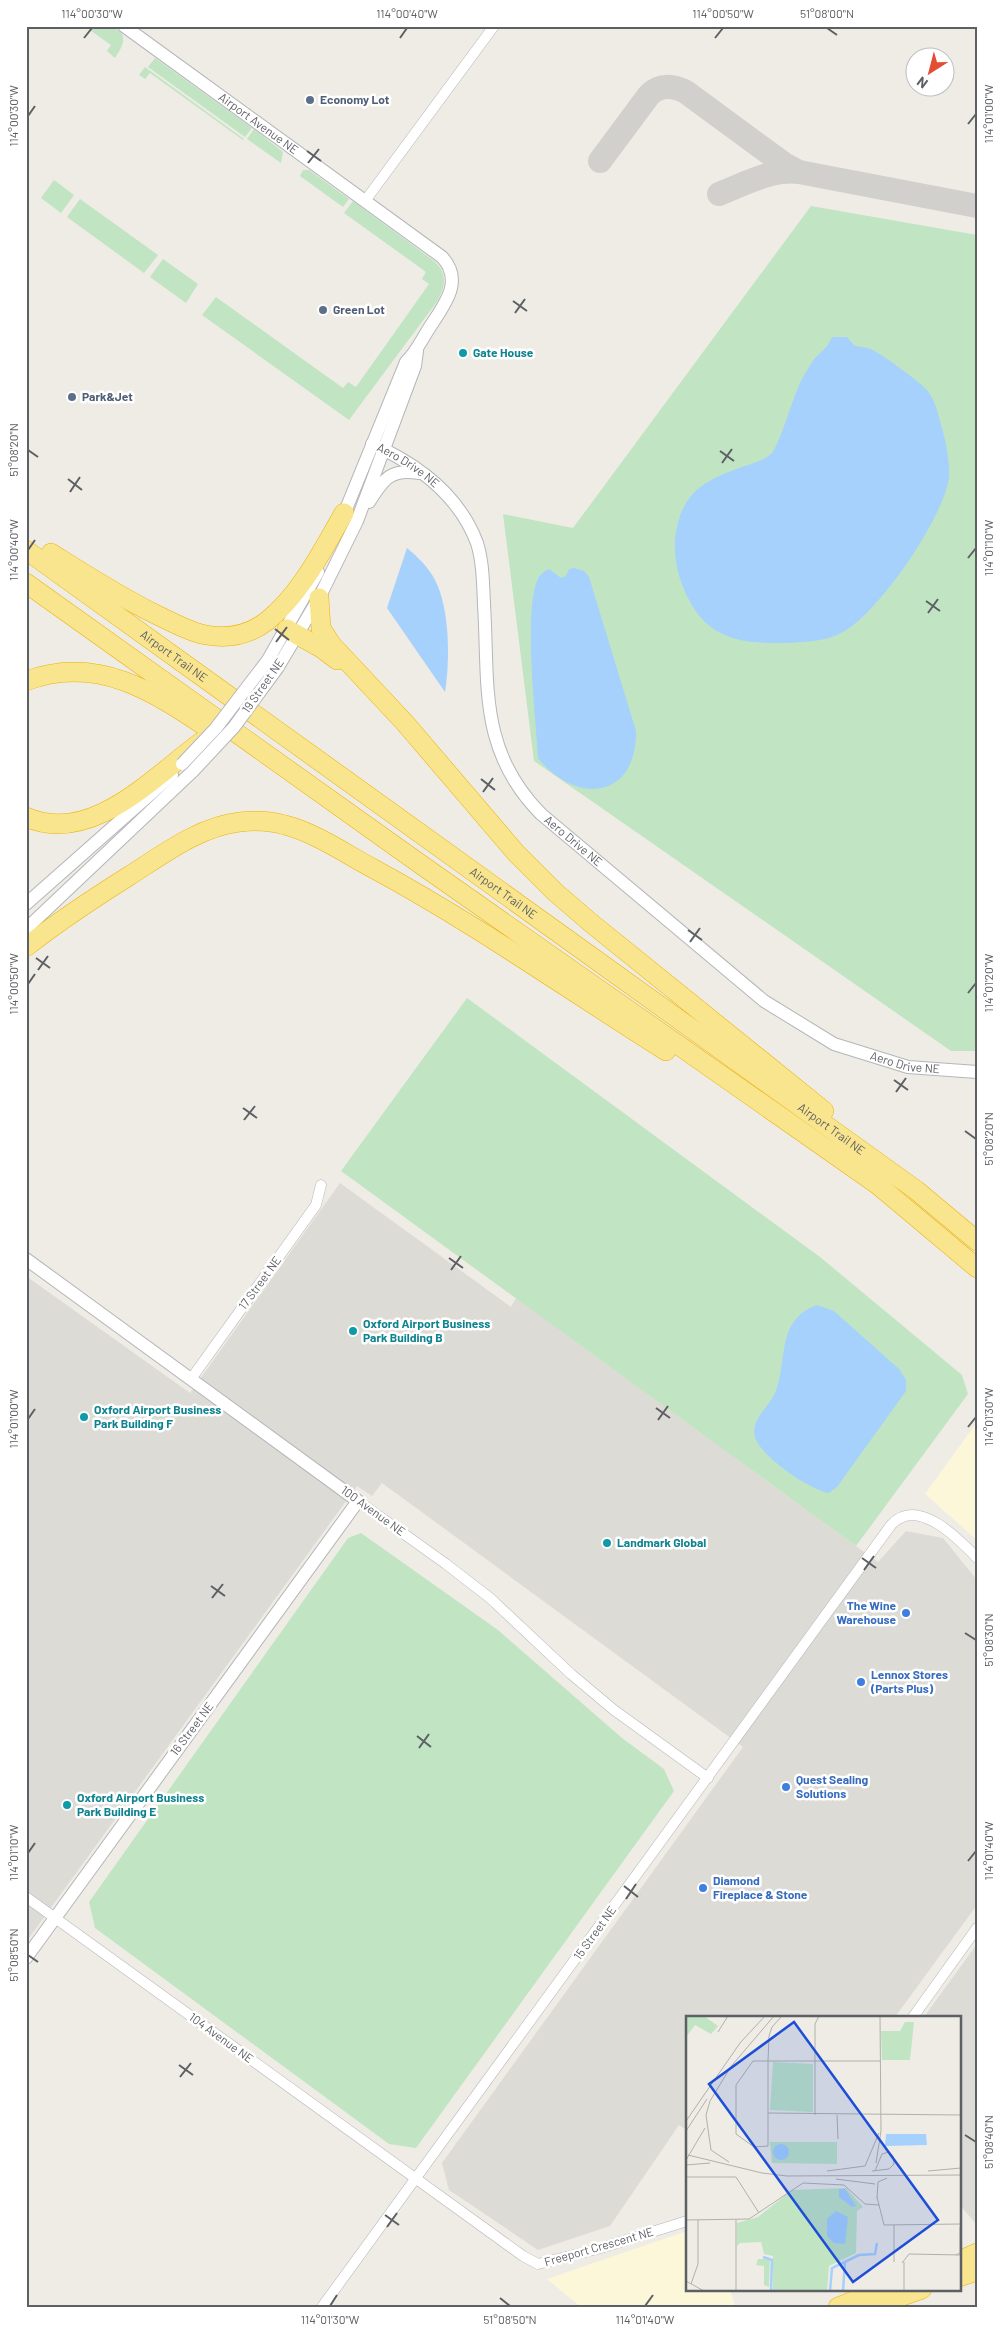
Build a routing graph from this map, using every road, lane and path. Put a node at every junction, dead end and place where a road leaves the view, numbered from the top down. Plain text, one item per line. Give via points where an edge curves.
1 (124, 26) edge
2 (494, 26) edge
3 (365, 201) junction
4 (442, 257) joint
5 (377, 447) junction
6 (423, 473) junction
7 (350, 517) junction
8 (26, 539) edge
9 (26, 550) edge
10 (26, 583) edge
11 (320, 598) junction
12 (292, 633) junction
13 (273, 663) junction
14 (26, 680) edge
15 (363, 680) junction
16 (210, 735) joint
17 (179, 762) junction
18 (26, 817) edge
19 (423, 866) junction
20 (26, 904) edge
21 (26, 929) edge
22 (26, 947) edge
23 (977, 1072) edge
24 (321, 1185) dead end
25 (878, 1185) junction
26 (916, 1190) junction
27 (977, 1242) edge
28 (26, 1259) edge
29 (977, 1268) edge
30 (191, 1379) junction
31 (358, 1501) junction
32 (977, 1558) edge
33 (708, 1778) junction
34 (26, 1897) edge
35 (56, 1919) junction
36 (977, 1928) edge
37 (26, 1958) edge
38 (913, 2016) edge
39 (417, 2178) junction
40 (686, 2220) edge
41 (977, 2253) edge
42 (960, 2261) edge
43 (977, 2271) edge
44 (960, 2277) edge
45 (881, 2290) edge
46 (919, 2290) edge
47 (322, 2307) edge
48 (838, 2307) edge
49 (871, 2307) edge

1 - 3 street, Airport Avenue NE
2 - 3 street
3 - 4 street, Airport Avenue NE
4 - 5 street, 19 Street NE via 452,275 450,294 417,351 415,366
5 - 6 street, Aero Drive NE via 402,458
5 - 7 street, 19 Street NE
6 - 7 street via 402,470 387,477
6 - 23 street, Aero Drive NE via 463,514 477,544 481,561 491,717 503,761 524,797 764,1001 834,1044 908,1067
7 - 8 highway via 279,610 266,622 237,635 205,635 170,622 107,589
7 - 11 street, 19 Street NE
7 - 12 street, 19 Street NE via 326,556
9 - 26 highway, Airport Trail NE
10 - 19 highway, Airport Trail NE
11 - 12 street, 19 Street NE
11 - 15 highway via 321,628
12 - 13 street, 19 Street NE
12 - 15 highway via 321,648
13 - 16 street, 19 Street NE, bridge
13 - 21 street, 19 Street NE, bridge via 234,727 193,771
14 - 19 highway via 51,672 90,671 135,684 171,703 345,822
15 - 26 highway via 405,723 516,853 555,892 635,960 799,1089
16 - 17 highway, bridge
17 - 18 highway via 92,819 60,826
17 - 20 street via 137,808
19 - 25 highway, Airport Trail NE
22 - 25 highway via 95,897 206,831 222,825 256,821 286,825 314,836 442,908
24 - 30 street, 17 Street NE via 316,1205
25 - 29 highway, Airport Trail NE
26 - 27 highway, Airport Trail NE
28 - 30 street, 100 Avenue NE
30 - 31 street, 100 Avenue NE
31 - 33 street, 100 Avenue NE via 490,1598 606,1704
31 - 35 street, 16 Street NE
32 - 33 street, 15 Street NE via 958,1539 932,1521 907,1515 896,1520
33 - 39 street, 15 Street NE
34 - 35 street, 104 Avenue NE
35 - 37 street, 16 Street NE
35 - 39 street, 104 Avenue NE
36 - 38 street
39 - 40 street, Freeport Crescent NE via 538,2264
39 - 47 street, 15 Street NE
41 - 42 highway
43 - 44 highway
45 - 48 highway
46 - 49 highway

